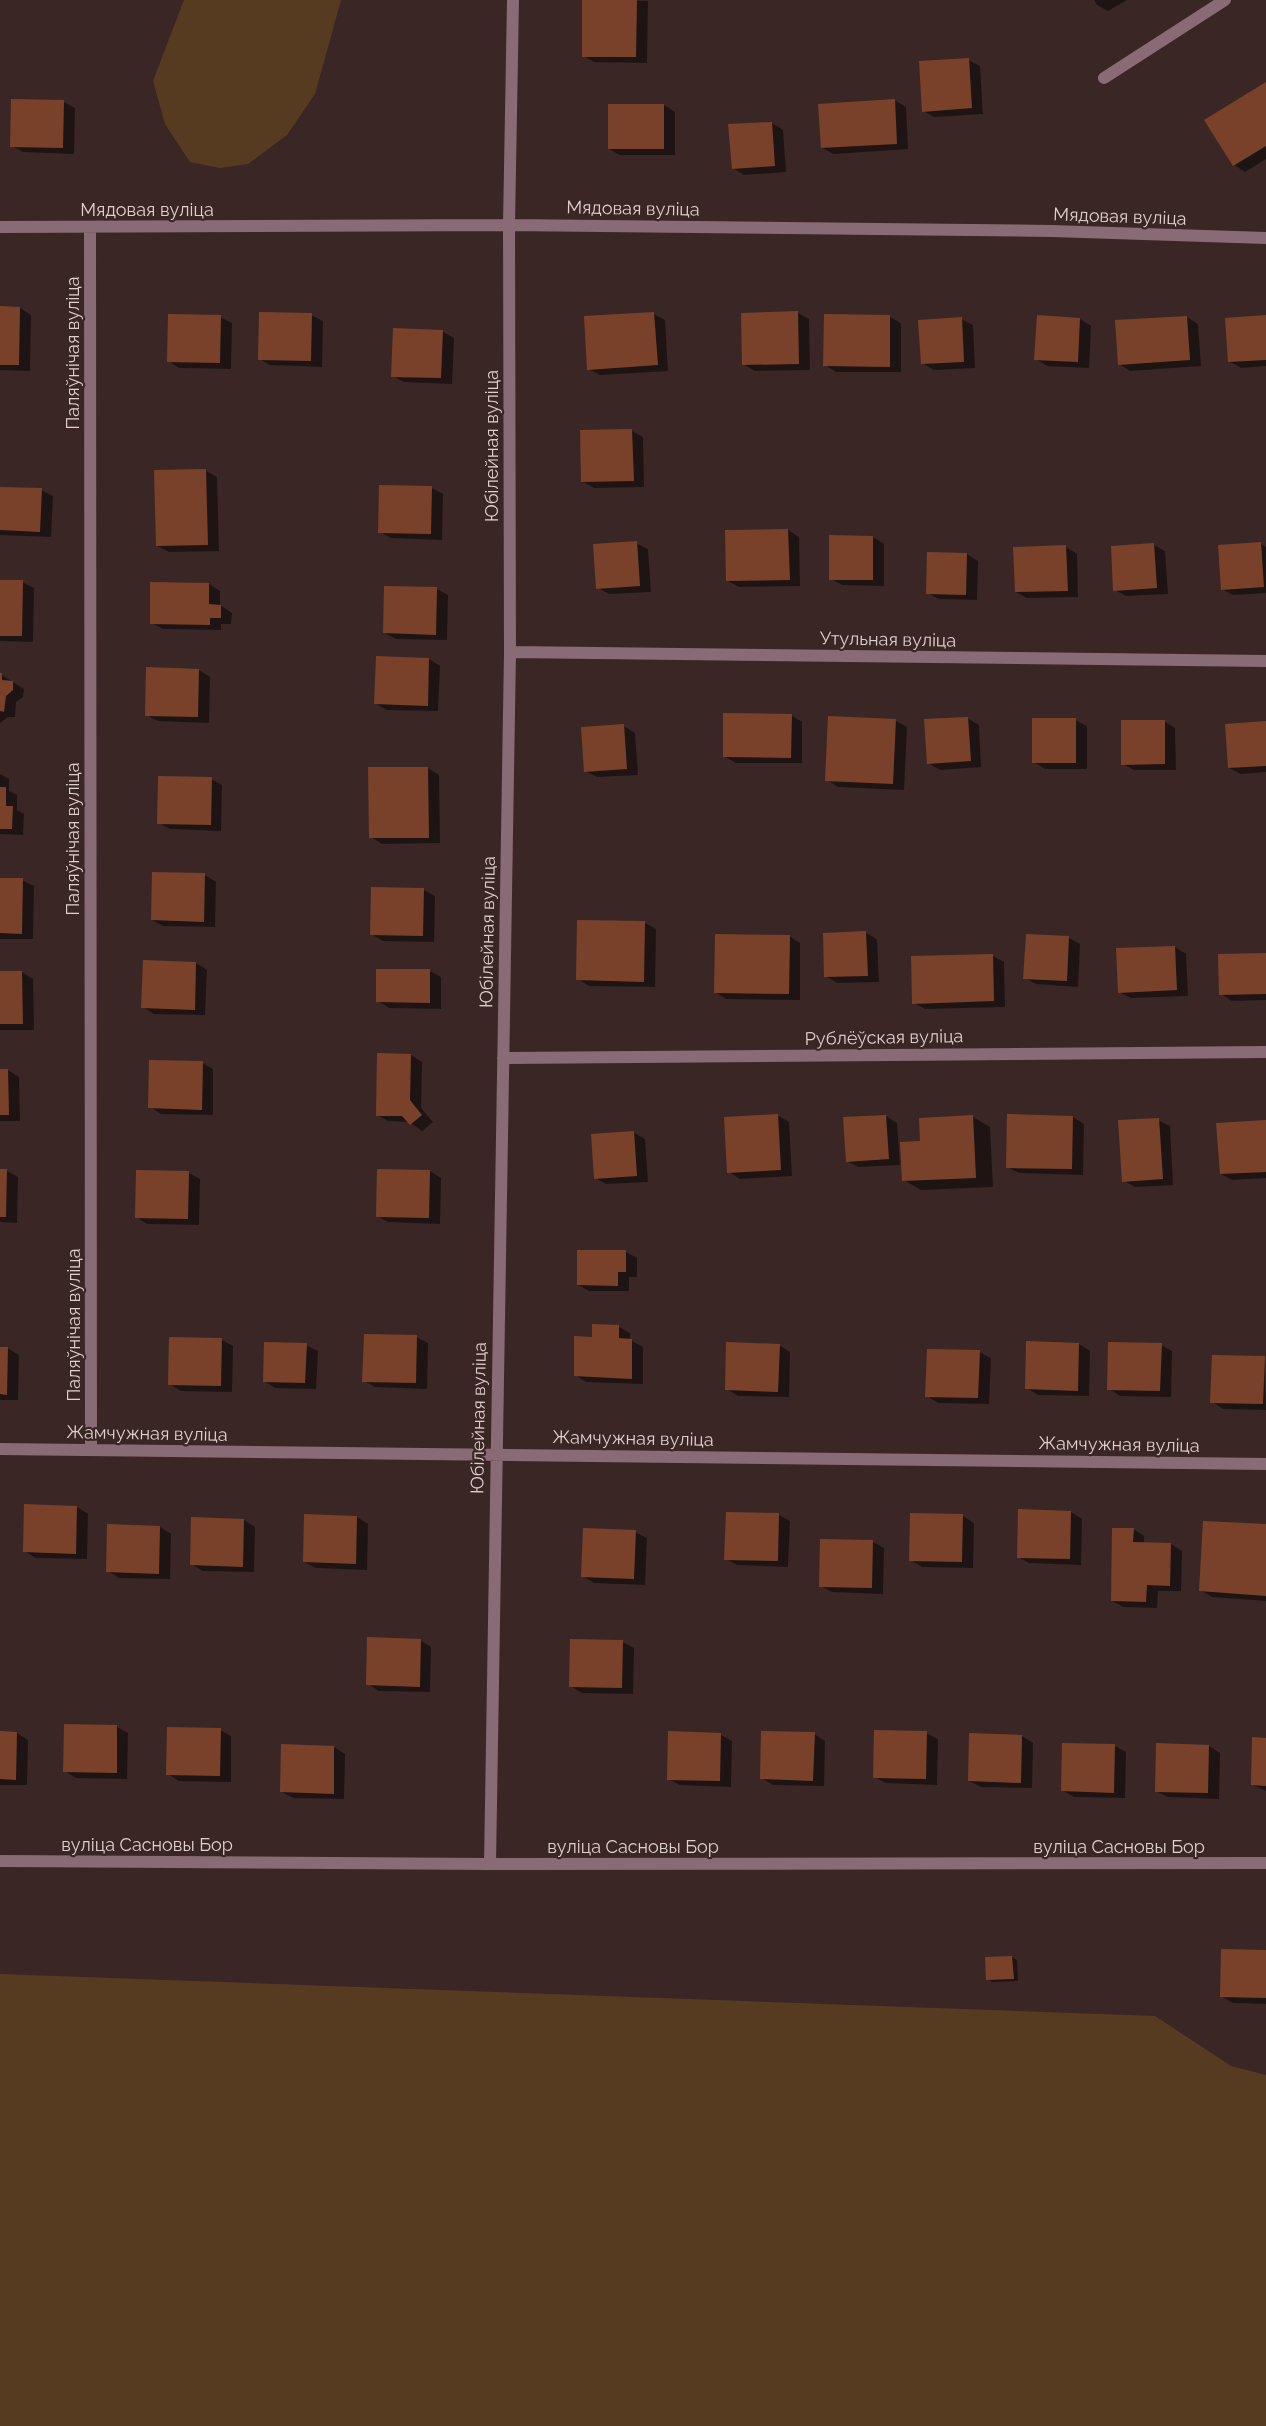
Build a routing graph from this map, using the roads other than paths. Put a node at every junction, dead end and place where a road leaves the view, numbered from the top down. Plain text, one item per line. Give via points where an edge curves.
1 (513, 0) edge
2 (1225, 0) edge
3 (1104, 78) dead end
4 (509, 225) junction
5 (0, 227) edge
6 (90, 227) junction
7 (1266, 238) edge
8 (510, 652) junction
9 (1266, 661) edge
10 (1266, 1052) edge
11 (503, 1058) junction
12 (0, 1449) edge
13 (91, 1450) junction
14 (496, 1454) junction
15 (1266, 1464) edge
16 (0, 1861) edge
17 (1266, 1863) edge
18 (489, 1864) junction

1 - 4 street, Юбілейная вуліца
2 - 3 street
4 - 6 street, Мядовая вуліца
4 - 7 street, Мядовая вуліца via 1052,231
4 - 8 street, Юбілейная вуліца
5 - 6 street, Мядовая вуліца
6 - 13 street, Паляўнічая вуліца
8 - 9 street, Утульная вуліца
8 - 11 street, Юбілейная вуліца
10 - 11 street, Рублёўская вуліца
11 - 14 street, Юбілейная вуліца
12 - 13 street, Жамчужная вуліца
13 - 14 street, Жамчужная вуліца
14 - 15 street, Жамчужная вуліца
14 - 18 street, Юбілейная вуліца
16 - 18 street, вуліца Сасновы Бор
17 - 18 street, вуліца Сасновы Бор

